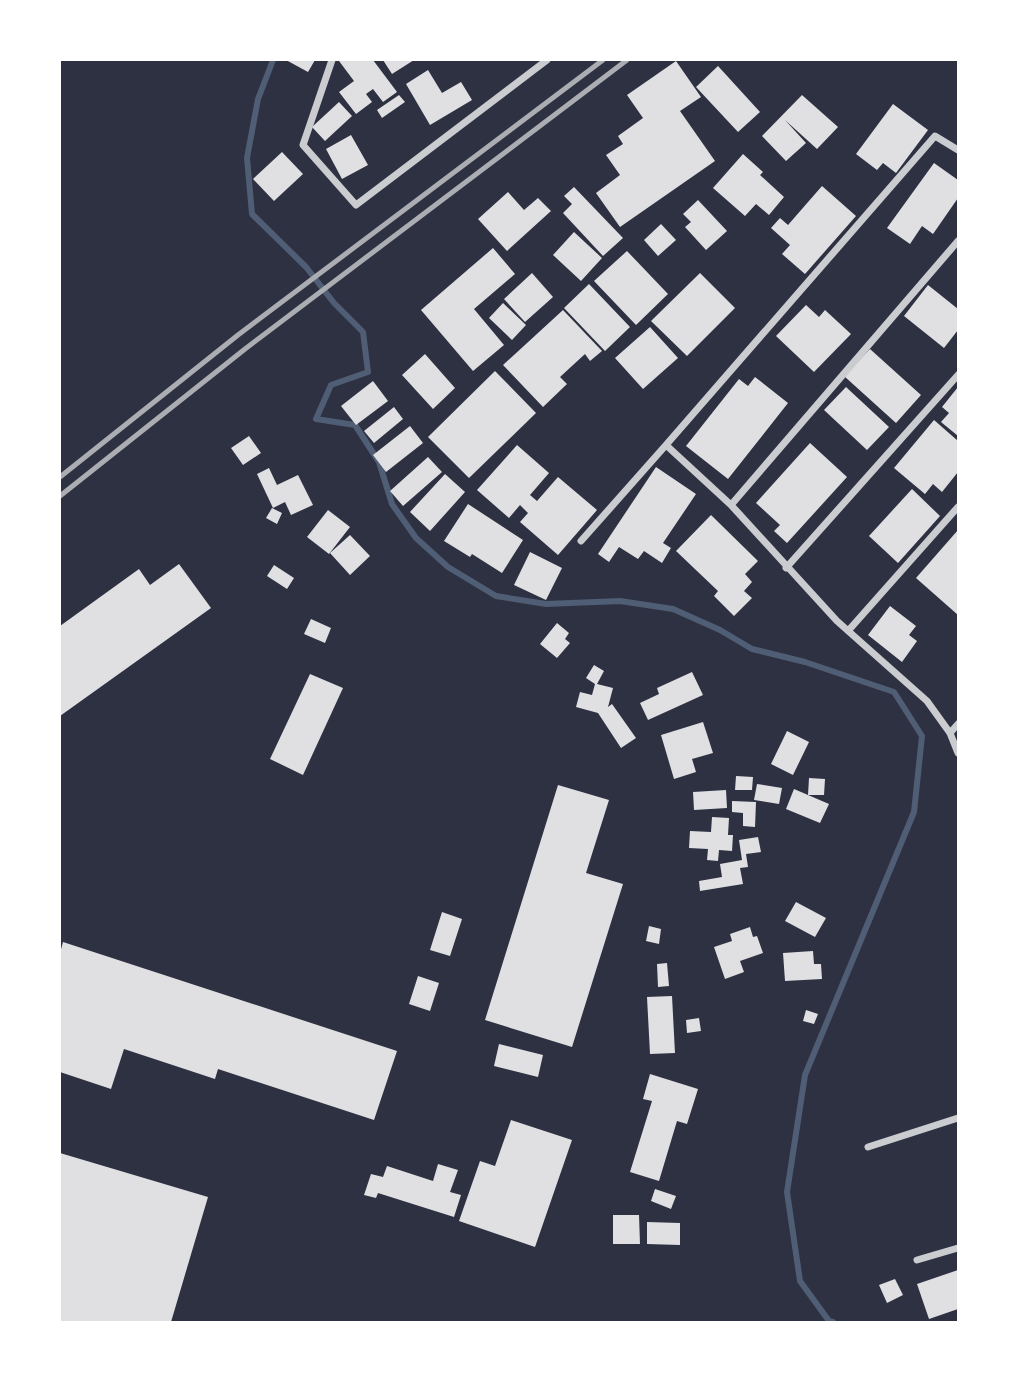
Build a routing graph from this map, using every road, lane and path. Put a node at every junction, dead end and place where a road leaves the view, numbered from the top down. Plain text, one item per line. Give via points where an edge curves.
1 (332, 60) edge
2 (547, 60) edge
3 (958, 150) edge
4 (958, 241) edge
5 (958, 375) edge
6 (666, 445) junction
7 (731, 505) junction
8 (958, 507) edge
9 (581, 541) dead end
10 (786, 568) junction
11 (848, 631) junction
12 (958, 724) edge
13 (950, 733) junction
14 (958, 752) edge
15 (958, 1118) edge
16 (868, 1147) dead end
17 (958, 1248) edge
18 (918, 1260) dead end

1 - 2 street via 303,145 356,205
3 - 6 street via 935,136
4 - 7 street
5 - 10 street
6 - 7 street
6 - 9 street
7 - 10 street
8 - 11 street
10 - 11 street
11 - 13 street via 926,701
12 - 13 street
13 - 14 street
15 - 16 street
17 - 18 street

